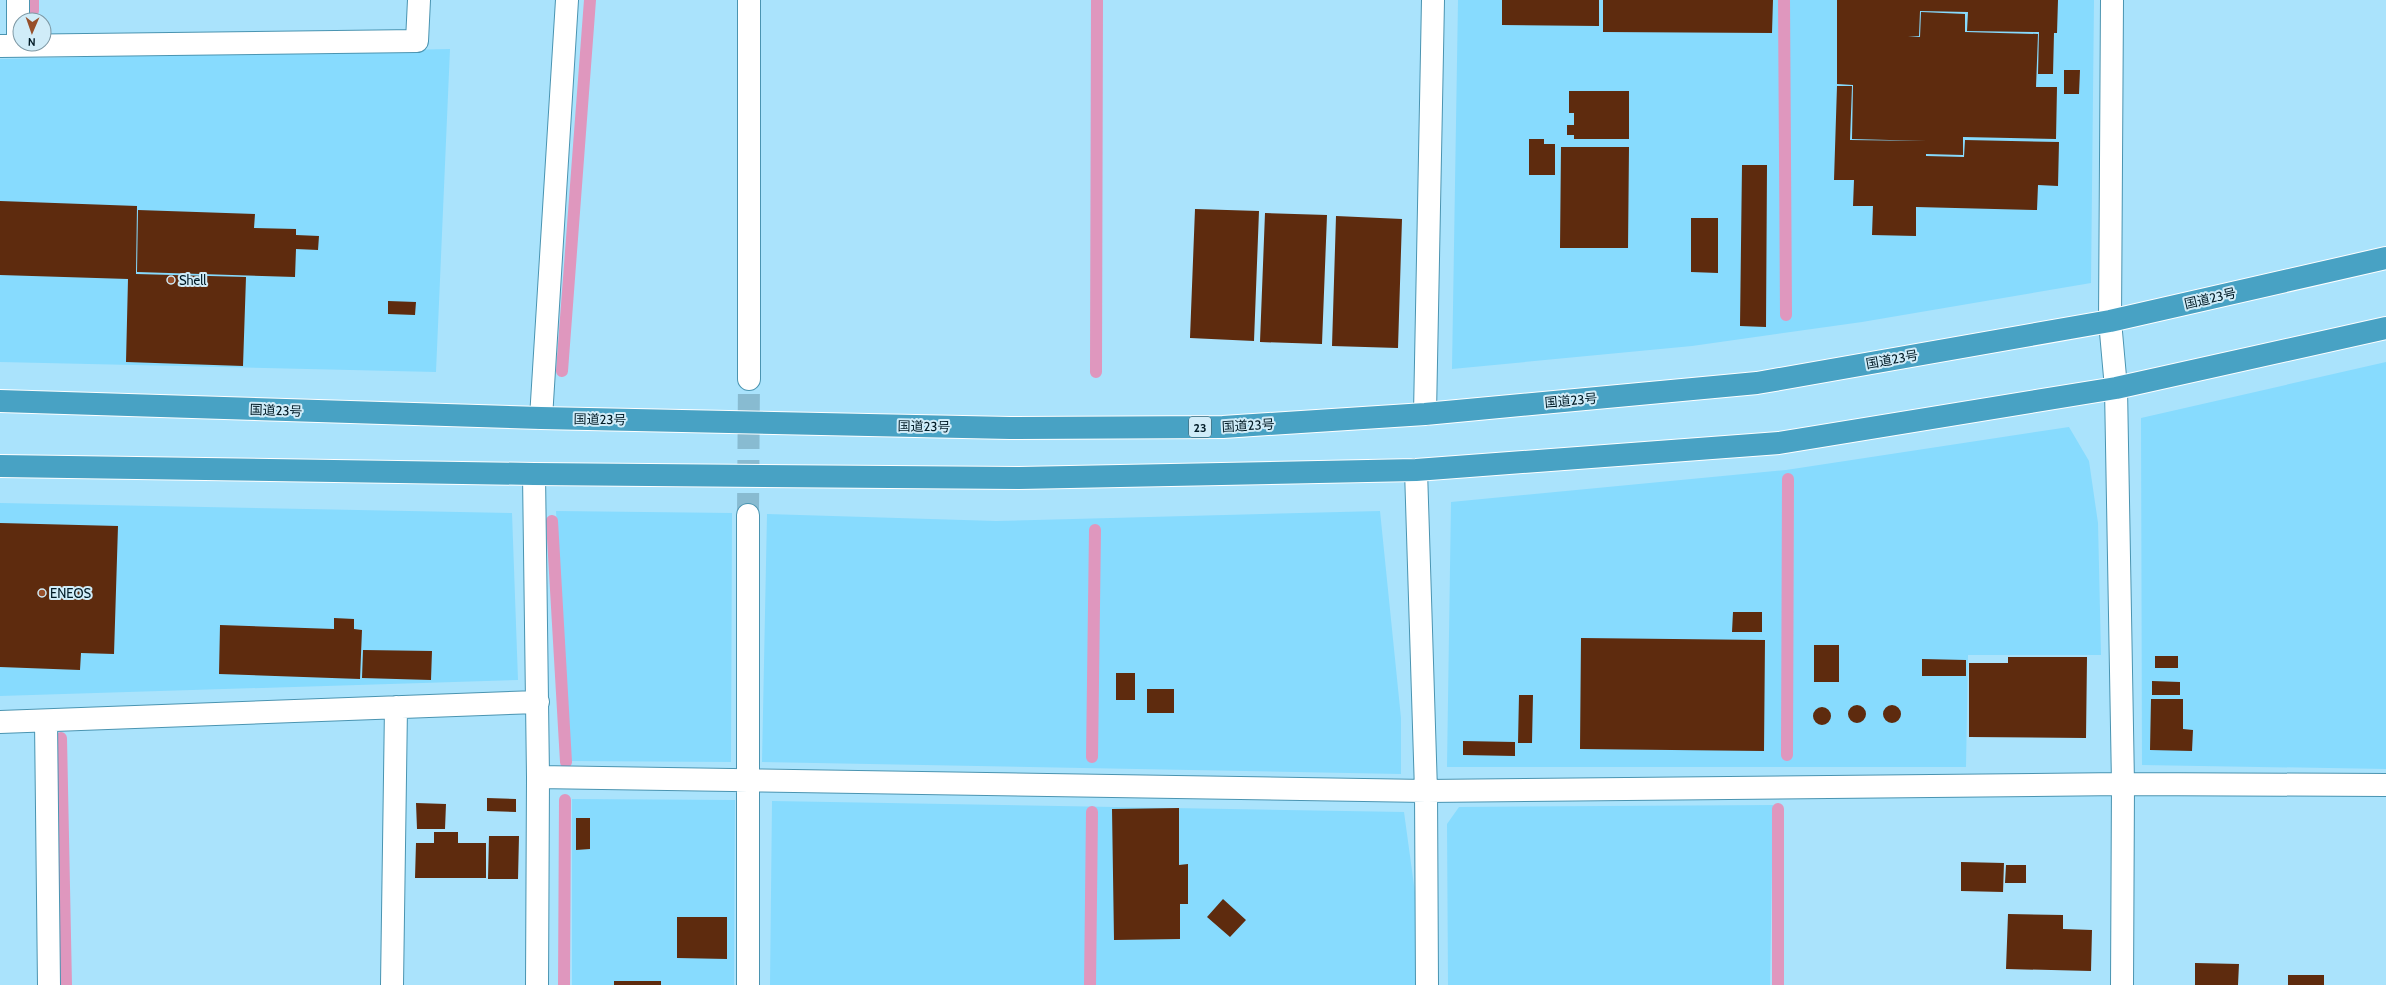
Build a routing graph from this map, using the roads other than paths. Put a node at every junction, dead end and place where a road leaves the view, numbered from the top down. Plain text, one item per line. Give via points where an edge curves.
1 (18, 0) edge
2 (419, 0) edge
3 (567, 0) edge
4 (749, 0) edge
5 (1433, 0) edge
6 (2112, 0) edge
7 (9, 46) edge
8 (2386, 258) edge
9 (2110, 321) junction
10 (2386, 328) edge
11 (749, 379) tunnel mouth
12 (2116, 388) junction
13 (0, 401) edge
14 (1425, 414) junction
15 (541, 418) junction
16 (0, 466) edge
17 (1416, 470) junction
18 (534, 474) junction
19 (748, 515) tunnel mouth
20 (538, 702) junction
21 (396, 707) junction
22 (46, 721) junction
23 (0, 722) edge
24 (538, 777) junction
25 (750, 782) junction
26 (2123, 784) junction
27 (2386, 785) edge
28 (1426, 791) junction
29 (49, 985) edge
30 (392, 985) edge
31 (537, 985) edge
32 (748, 985) edge
33 (1427, 985) edge
34 (2122, 985) edge

1 - 7 street
2 - 7 street via 418,41
3 - 15 street
4 - 11 street
5 - 14 street
6 - 9 street
8 - 9 highway, 国道23号 / 23
9 - 12 street
9 - 14 highway, 国道23号 / 23 via 1757,383
10 - 12 highway
12 - 17 highway via 1779,442
12 - 26 street
13 - 15 highway, 国道23号 / 23
14 - 15 highway, 国道23号 / 23 via 1208,427 1010,428
16 - 18 highway
17 - 18 highway via 1019,478
17 - 28 street
18 - 20 street
19 - 25 street
20 - 21 street
20 - 24 street
21 - 22 street
21 - 30 street
22 - 23 street
22 - 29 street
24 - 25 street
24 - 31 street
25 - 28 street
25 - 32 street
26 - 27 street
26 - 28 street
26 - 34 street
28 - 33 street

